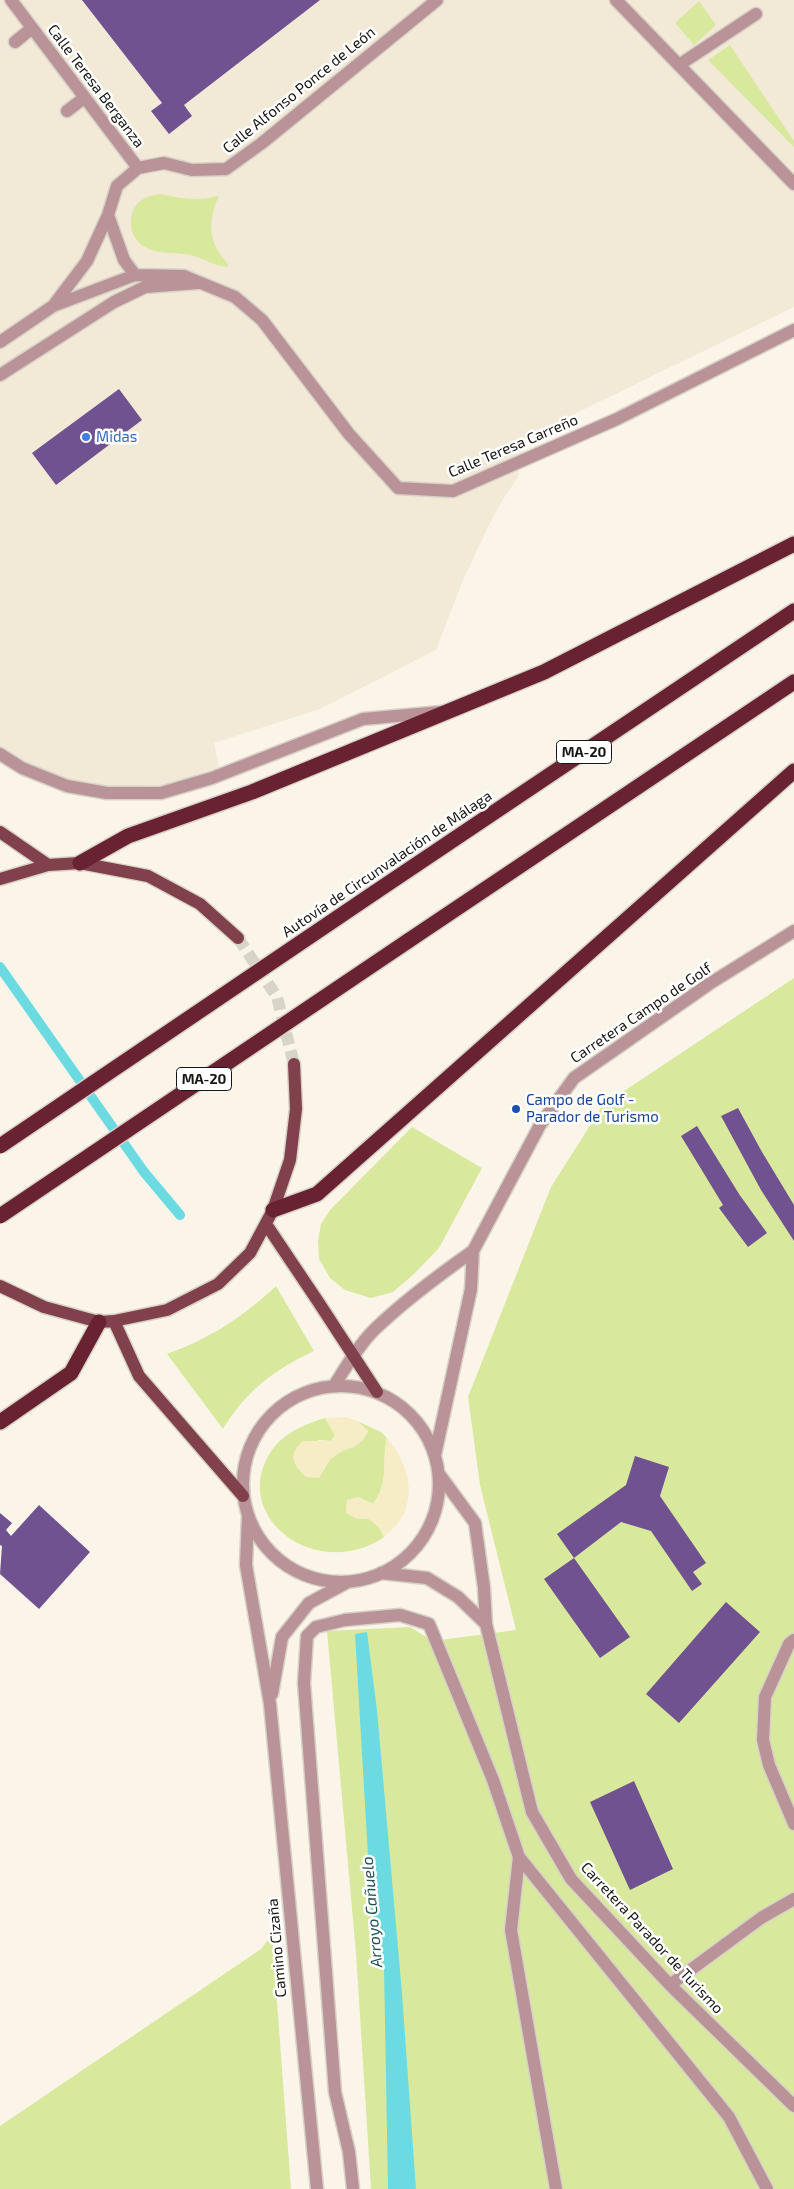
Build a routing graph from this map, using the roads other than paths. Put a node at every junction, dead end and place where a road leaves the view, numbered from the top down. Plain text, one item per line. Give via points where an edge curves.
1 (10, 0) edge
2 (437, 0) edge
3 (616, 0) edge
4 (756, 14) dead end
5 (32, 28) junction
6 (15, 42) dead end
7 (679, 65) junction
8 (84, 98) junction
9 (67, 111) dead end
10 (138, 168) junction
11 (794, 183) edge
12 (108, 215) junction
13 (136, 274) junction
14 (203, 283) junction
15 (54, 306) junction
16 (794, 330) edge
17 (0, 342) edge
18 (0, 376) edge
19 (794, 544) edge
20 (794, 611) edge
21 (794, 682) edge
22 (448, 711) junction
23 (0, 754) edge
24 (794, 771) edge
25 (0, 832) edge
26 (80, 863) junction
27 (48, 865) junction
28 (0, 879) edge
29 (794, 931) edge
30 (238, 938) tunnel mouth
31 (294, 1064) tunnel mouth
32 (0, 1146) edge
33 (273, 1210) junction
34 (0, 1216) edge
35 (266, 1224) junction
36 (473, 1251) junction
37 (0, 1286) edge
38 (107, 1321) junction
39 (354, 1355) junction
40 (334, 1386) junction
41 (377, 1392) junction
42 (0, 1422) edge
43 (435, 1455) junction
44 (439, 1474) junction
45 (243, 1496) junction
46 (248, 1516) junction
47 (381, 1573) junction
48 (348, 1582) junction
49 (486, 1624) junction
50 (794, 1640) edge
51 (270, 1704) junction
52 (794, 1824) edge
53 (518, 1857) junction
54 (794, 1899) edge
55 (670, 1985) junction
56 (794, 2106) edge
57 (317, 2189) edge
58 (353, 2189) edge
59 (556, 2189) edge
60 (767, 2189) edge

1 - 5 street, Calle Teresa Berganza
2 - 10 street, Calle Alfonso Ponce de León via 226,169 192,170 164,163
3 - 7 street
4 - 7 street
5 - 6 street
5 - 8 street, Calle Teresa Berganza
7 - 11 street
8 - 9 street
8 - 10 street, Calle Teresa Berganza
10 - 12 street, Calle Alfonso Ponce de León via 117,186
12 - 13 street via 124,260
12 - 15 street, Calle Alfonso Ponce de León via 87,261
13 - 14 street, Calle Teresa Carreño via 184,276
13 - 15 street, Calle Alfonso Ponce de León
14 - 16 street, Calle Teresa Carreño via 234,297 262,320 349,434 398,488 453,491 618,419
14 - 18 street via 145,287 114,302
15 - 17 street, Calle Alfonso Ponce de León
19 - 22 highway via 544,672
20 - 32 highway, Autovía de Circunvalación de Málaga / MA-20, bridge
21 - 34 highway, MA-20, bridge
22 - 23 street via 363,719 212,778 161,794 106,793 67,786 22,768
22 - 26 highway via 252,792 128,836
24 - 33 highway via 317,1194
25 - 27 main road
26 - 27 main road
26 - 30 main road via 148,876 200,904
27 - 28 main road
29 - 36 street, Carretera Campo de Golf via 709,984 574,1078 540,1125
31 - 33 main road via 296,1109 290,1160
33 - 35 main road
35 - 38 main road via 250,1253 218,1284 167,1310
35 - 39 main road
36 - 39 street, Carretera Campo de Golf via 374,1331
36 - 43 street, Carretera Campo de Golf via 471,1289
37 - 38 main road via 44,1307
38 - 42 highway via 71,1374
38 - 45 main road via 139,1376
39 - 40 street, Carretera Campo de Golf
39 - 41 main road
40 - 41 street
40 - 45 street via 296,1397 276,1410 255,1434 244,1464
41 - 43 street via 402,1407 422,1428
43 - 44 street
44 - 47 street via 437,1504 426,1533 407,1557
44 - 49 street, Carretera Parador de Turismo via 475,1522
45 - 46 street
46 - 48 street via 263,1544 287,1566 316,1579
46 - 51 street, Camino Cizaña via 246,1565
47 - 48 street
47 - 49 street via 428,1578 458,1597
48 - 51 street, Camino Cizaña via 309,1603 282,1637
49 - 55 street, Carretera Parador de Turismo via 532,1812 571,1879
50 - 52 street via 789,1644 765,1697 763,1740 769,1764
51 - 57 street, Camino Cizaña
53 - 58 street via 493,1780 429,1624 400,1614 316,1627 307,1636 304,1683 335,2092 349,2152
53 - 59 street via 511,1930
53 - 60 street via 730,2117
54 - 55 street via 761,1918
55 - 56 street, Carretera Parador de Turismo

